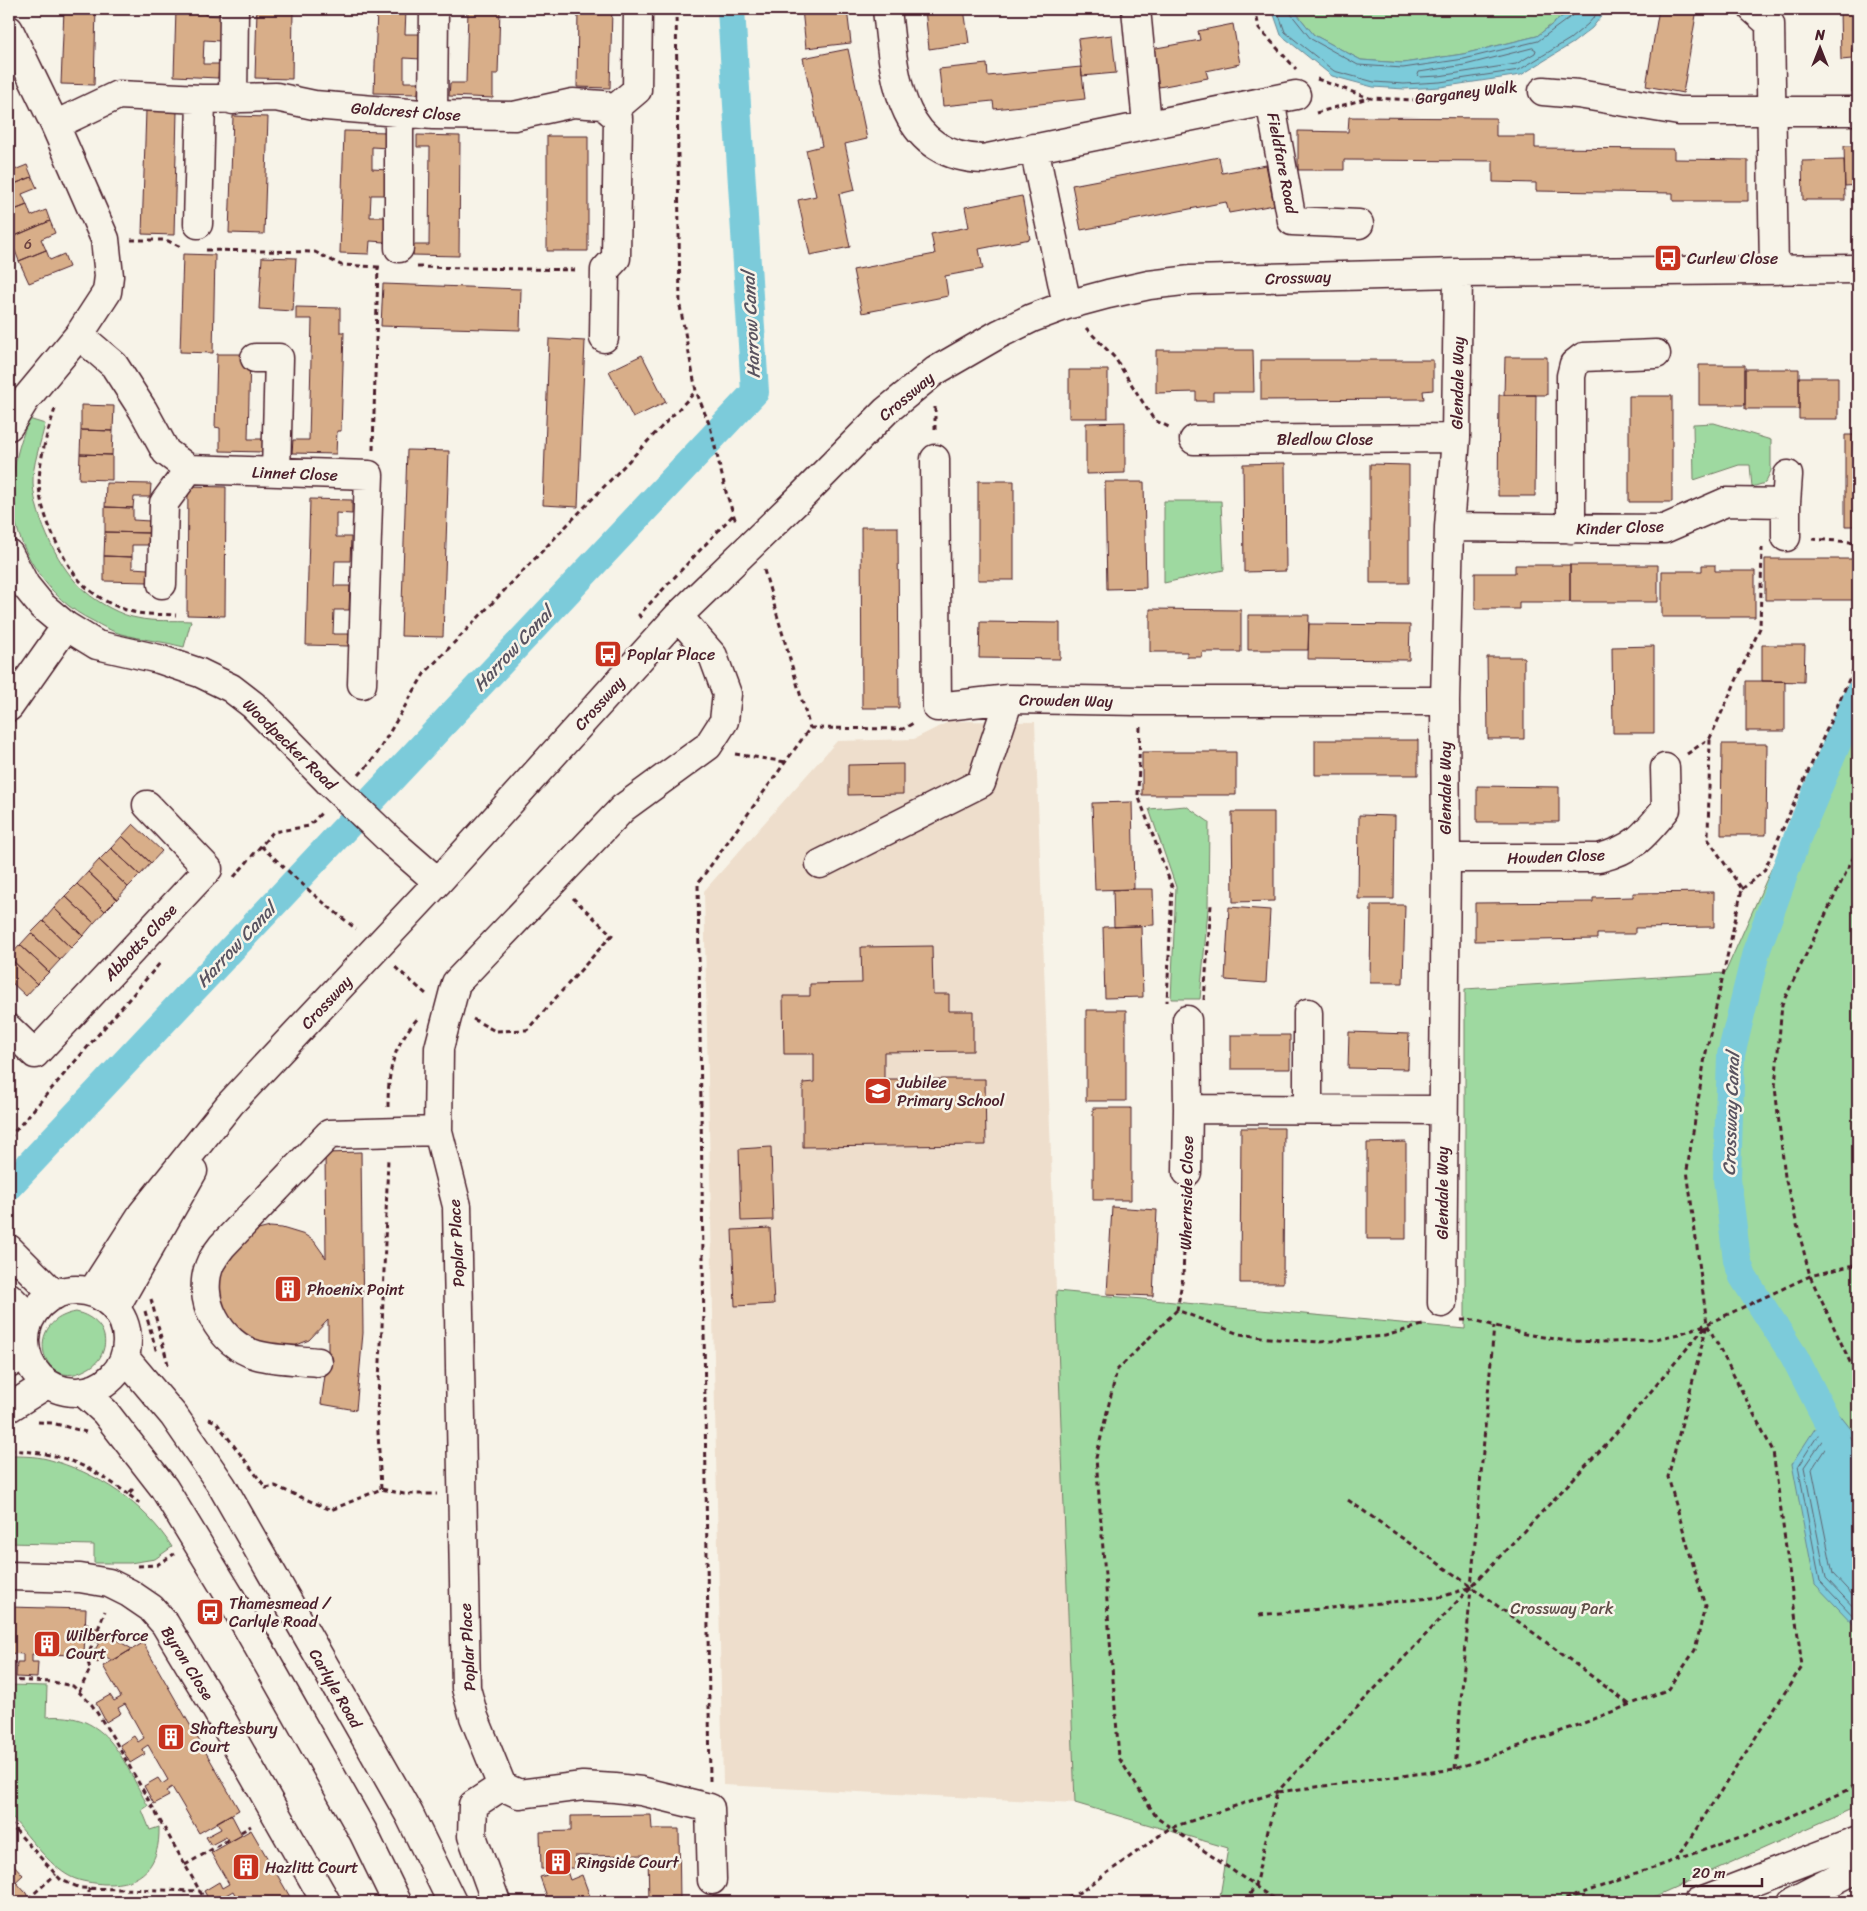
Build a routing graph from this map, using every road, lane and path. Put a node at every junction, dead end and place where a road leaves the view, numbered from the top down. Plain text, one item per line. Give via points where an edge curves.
1 (234, 9) edge
2 (434, 9) edge
3 (638, 9) edge
4 (676, 9) edge
5 (887, 9) edge
6 (1136, 9) edge
7 (1256, 9) edge
8 (1754, 9) edge
9 (9, 30) edge
10 (1532, 88) joint
11 (1298, 92) junction
12 (1368, 98) junction
13 (201, 99) junction
14 (233, 100) junction
15 (1772, 111) junction
16 (1858, 111) edge
17 (611, 112) junction
18 (399, 113) junction
19 (433, 115) junction
20 (1147, 124) junction
21 (55, 125) junction
22 (1034, 148) junction
23 (1359, 224) dead end
24 (197, 237) joint
25 (105, 239) junction
26 (187, 250) dead end
27 (398, 261) junction
28 (611, 264) junction
29 (378, 266) junction
30 (1858, 269) edge
31 (1774, 270) junction
32 (1458, 273) junction
33 (1075, 315) junction
34 (79, 336) junction
35 (604, 338) dead end
36 (1656, 354) dead end
37 (255, 358) dead end
38 (935, 371) junction
39 (696, 391) junction
40 (57, 401) dead end
41 (1154, 420) dead end
42 (10, 422) edge
43 (1456, 438) junction
44 (1194, 440) dead end
45 (935, 459) joint
46 (189, 469) junction
47 (276, 472) junction
48 (369, 475) junction
49 (1788, 475) dead end
50 (1774, 503) junction
51 (737, 525) dead end
52 (1449, 527) junction
53 (1571, 529) junction
54 (1786, 537) dead end
55 (9, 554) edge
56 (763, 566) dead end
57 (162, 584) dead end
58 (176, 615) dead end
59 (678, 616) junction
60 (66, 626) junction
61 (1858, 659) edge
62 (362, 684) dead end
63 (1009, 699) junction
64 (1141, 701) junction
65 (1445, 701) junction
66 (9, 708) edge
67 (922, 717) dead end
68 (810, 728) junction
69 (1710, 738) junction
70 (708, 746) junction
71 (786, 762) junction
72 (1665, 768) joint
73 (356, 778) dead end
74 (329, 794) junction
75 (147, 805) dead end
76 (261, 846) junction
77 (1858, 848) edge
78 (1446, 858) junction
79 (820, 864) dead end
80 (554, 880) junction
81 (438, 882) junction
82 (229, 883) dead end
83 (1742, 889) junction
84 (1211, 905) dead end
85 (358, 931) dead end
86 (164, 958) dead end
87 (393, 966) dead end
88 (441, 1004) junction
89 (1187, 1012) junction
90 (1308, 1013) dead end
91 (9, 1029) edge
92 (230, 1104) junction
93 (1188, 1109) junction
94 (1308, 1109) junction
95 (1442, 1110) junction
96 (438, 1131) junction
97 (389, 1132) junction
98 (9, 1138) edge
99 (1187, 1172) joint
100 (9, 1249) edge
101 (1858, 1264) edge
102 (1810, 1276) junction
103 (142, 1281) junction
104 (92, 1292) junction
105 (55, 1295) junction
106 (9, 1297) edge
107 (115, 1308) junction
108 (1177, 1310) junction
109 (1444, 1315) junction
110 (30, 1318) junction
111 (1707, 1324) junction
112 (1494, 1326) junction
113 (158, 1355) dead end
114 (17, 1358) edge
115 (124, 1358) junction
116 (318, 1362) dead end
117 (1858, 1371) edge
118 (171, 1374) dead end
119 (47, 1384) junction
120 (83, 1392) junction
121 (9, 1408) edge
122 (208, 1419) dead end
123 (34, 1422) dead end
124 (128, 1440) junction
125 (9, 1450) edge
126 (381, 1489) junction
127 (128, 1494) dead end
128 (463, 1494) junction
129 (1348, 1500) dead end
130 (169, 1557) dead end
131 (157, 1565) dead end
132 (9, 1576) edge
133 (1472, 1586) junction
134 (1259, 1615) dead end
135 (94, 1640) dead end
136 (9, 1680) edge
137 (79, 1692) junction
138 (1630, 1704) junction
139 (1455, 1769) junction
140 (1858, 1785) edge
141 (502, 1786) junction
142 (1277, 1792) junction
143 (710, 1808) junction
144 (9, 1823) edge
145 (1170, 1828) junction
146 (228, 1840) dead end
147 (1858, 1842) edge
148 (1676, 1860) junction
149 (185, 1865) junction
150 (1858, 1868) edge
151 (56, 1874) junction
152 (712, 1880) dead end
153 (1255, 1886) junction
154 (89, 1888) junction
155 (185, 1891) junction
156 (200, 1891) junction
157 (28, 1899) dead end
158 (89, 1902) edge
159 (184, 1902) edge
160 (206, 1902) edge
161 (326, 1902) edge
162 (397, 1902) edge
163 (452, 1902) edge
164 (496, 1902) edge
165 (1060, 1902) edge
166 (1245, 1902) edge
167 (1278, 1902) edge
168 (1557, 1902) edge
169 (1698, 1902) edge
170 (1792, 1902) edge

1 - 14 street
2 - 19 street
3 - 17 street via 637,90
4 - 39 path via 680,306
5 - 22 street, Fieldfare Road via 905,108 919,132 955,156 969,158 983,159
6 - 20 street
7 - 11 path, Garganey Walk via 1259,28
8 - 15 street via 1770,24
9 - 21 street
10 - 12 path, Garganey Walk via 1417,100
10 - 15 street via 1679,111
11 - 12 path, Garganey Walk
11 - 12 path via 1325,112
11 - 20 street, Fieldfare Road
11 - 23 street, Fieldfare Road via 1292,221
13 - 14 street, Goldcrest Close
13 - 21 street, Goldcrest Close via 118,95
13 - 24 street
14 - 18 street, Goldcrest Close via 276,97 314,105
15 - 16 street
15 - 31 street
17 - 19 street, Goldcrest Close via 602,105 573,103 514,116
17 - 28 street via 618,118
18 - 19 street, Goldcrest Close
18 - 27 street
20 - 22 street, Fieldfare Road
21 - 25 street
22 - 33 street
24 - 29 path via 315,252 341,265
25 - 26 path via 166,240
25 - 34 street via 109,276 107,292
27 - 28 path
27 - 29 path
28 - 35 street
29 - 48 path via 373,454
30 - 31 street, Crossway
31 - 32 street, Crossway
32 - 33 street, Crossway via 1192,280 1108,294
32 - 43 street, Glendale Way
33 - 38 street, Crossway via 998,334
33 - 41 path via 1115,358
34 - 42 street via 42,378
34 - 46 street via 114,365 166,452
36 - 53 street via 1583,357 1574,364 1571,376
37 - 47 street via 279,358
38 - 45 path
38 - 59 street, Crossway via 886,411
39 - 51 path via 710,426
39 - 73 path via 424,674 376,757
40 - 58 path via 40,469 39,494 64,558 81,582 115,605 137,613
43 - 44 street, Bledlow Close
43 - 52 street, Glendale Way
45 - 63 street, Crowden Way via 937,707
46 - 47 street, Linnet Close
46 - 57 street via 164,503
47 - 48 street, Linnet Close
48 - 62 street
49 - 50 street
50 - 53 street, Kinder Close via 1726,502 1664,529
50 - 54 street
50 - 69 path via 1760,628
52 - 53 street, Kinder Close
52 - 65 street, Glendale Way
55 - 60 street, Woodpecker Road via 25,585 42,606
56 - 68 path
59 - 70 street, Poplar Place via 713,656 727,694 724,721
59 - 81 street, Crossway
60 - 66 street
60 - 74 street, Woodpecker Road via 97,644 200,672 231,688 253,705
61 - 83 path via 1764,871
63 - 64 street, Crowden Way
63 - 79 street via 980,783
64 - 65 street, Crowden Way
64 - 89 path via 1138,795 1172,886 1167,1004
65 - 78 street, Glendale Way
67 - 68 path via 903,729
68 - 71 path
69 - 72 path
69 - 83 path via 1708,839
70 - 71 path via 724,752
70 - 80 street, Poplar Place via 623,808
71 - 143 path via 698,883
72 - 78 street, Howden Close via 1666,810 1641,838 1618,853 1599,858
74 - 76 path via 309,826 273,832
74 - 81 street, Woodpecker Road, bridge
75 - 91 street, Abbotts Close via 208,869 35,1054
76 - 82 path
76 - 85 path
77 - 102 path via 1782,1004 1775,1087 1785,1177
78 - 95 street, Glendale Way
80 - 88 street, Poplar Place via 456,983
80 - 88 path via 612,935 527,1030 495,1031
81 - 92 street, Crossway
83 - 111 path via 1705,1057 1687,1170
84 - 89 path via 1204,1004
86 - 98 path
87 - 88 path
88 - 96 street, Poplar Place
88 - 97 path via 407,1030 393,1056 388,1082
89 - 93 street, Whernside Close
90 - 94 street
92 - 103 street, Crossway
92 - 104 street, Crossway via 142,1214
93 - 94 street
93 - 99 street, Whernside Close
94 - 95 street
95 - 109 street, Glendale Way
96 - 97 street
96 - 128 street, Poplar Place via 457,1206
97 - 116 street via 329,1134 222,1246 211,1263 207,1279 210,1312 228,1339 257,1355
97 - 126 path via 376,1414
99 - 108 path, Whernside Close via 1183,1277
100 - 105 street
101 - 102 path
102 - 111 path
102 - 117 path via 1850,1362
103 - 107 street, Crossway
103 - 113 path via 142,1301
103 - 118 path
104 - 105 street via 72,1290
104 - 107 street
105 - 110 street via 40,1304
106 - 110 street
107 - 115 street via 127,1335
108 - 109 path via 1239,1334 1320,1342 1385,1336
108 - 145 path via 1117,1370 1096,1458 1119,1758 1156,1818
109 - 112 path
110 - 114 street
111 - 112 path via 1650,1340 1611,1342 1567,1341
111 - 133 path via 1610,1440
111 - 138 path via 1668,1477 1705,1606 1695,1650 1669,1689
111 - 148 path via 1773,1450 1802,1666
112 - 133 path
114 - 119 street
115 - 120 street via 108,1382
115 - 163 street, Carlyle Road via 174,1416 222,1486 409,1814
119 - 120 street via 65,1391
119 - 121 street
120 - 124 street via 106,1412
122 - 126 path via 216,1422 266,1488 275,1486 331,1510
123 - 124 path via 52,1423 104,1439
124 - 162 street via 164,1488 229,1595 363,1832
125 - 127 path via 71,1460 99,1473
126 - 128 path via 404,1494
128 - 141 street, Poplar Place via 466,1688
129 - 133 path
130 - 131 path
132 - 161 street, Byron Close via 80,1578 110,1583 151,1608 165,1624 212,1702
133 - 134 path via 1440,1597
133 - 138 path
133 - 139 path
133 - 142 path
135 - 137 path via 87,1658 90,1669
136 - 137 path via 53,1682 73,1686
137 - 149 path via 92,1705 114,1739
138 - 139 path
139 - 142 path
140 - 148 path via 1758,1831
141 - 143 street via 520,1794 583,1786 615,1788
141 - 164 street via 473,1805 472,1836
142 - 145 path
142 - 153 path
143 - 152 street
144 - 151 path
145 - 153 path
145 - 165 path via 1082,1891
146 - 149 path
147 - 169 street
148 - 168 path
149 - 156 path
150 - 170 street
151 - 154 path via 61,1880
151 - 157 path
153 - 166 path
153 - 167 path
154 - 155 path
154 - 158 path
155 - 156 path
155 - 159 path
156 - 160 path

